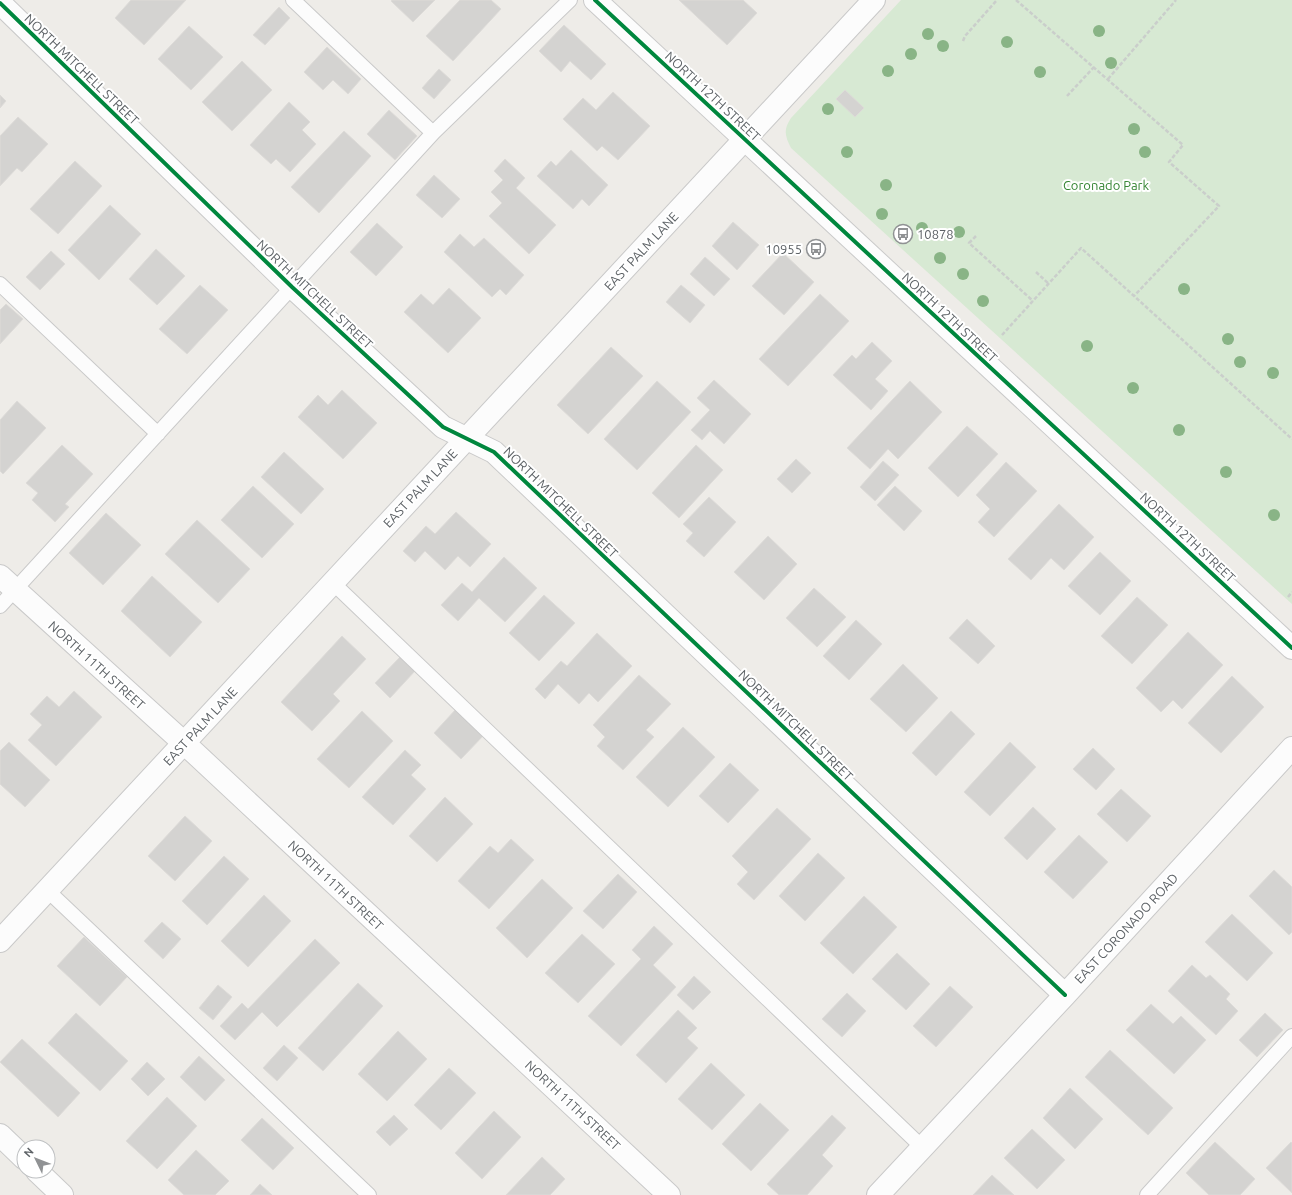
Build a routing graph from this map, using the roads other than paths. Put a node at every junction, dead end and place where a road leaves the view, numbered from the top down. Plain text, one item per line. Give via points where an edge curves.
1 (293, 0) edge
2 (570, 0) edge
3 (595, 0) edge
4 (874, 0) edge
5 (0, 3) edge
6 (433, 133) junction
7 (744, 140) junction
8 (0, 284) edge
9 (292, 287) junction
10 (158, 434) junction
11 (466, 438) junction
12 (8, 583) edge
13 (333, 583) junction
14 (0, 606) edge
15 (1292, 648) edge
16 (184, 743) junction
17 (1292, 748) edge
18 (47, 890) junction
19 (0, 941) edge
20 (1064, 995) junction
21 (1292, 1036) edge
22 (0, 1135) edge
23 (922, 1148) junction
24 (16, 1150) edge
25 (45, 1179) edge
26 (62, 1195) edge
27 (369, 1195) edge
28 (670, 1195) edge
29 (878, 1195) edge
30 (1147, 1195) edge

1 - 6 lane
2 - 6 lane
3 - 7 street, NORTH 12TH STREET
4 - 7 street, EAST PALM LANE
5 - 9 street, NORTH MITCHELL STREET
6 - 9 lane
7 - 11 street, EAST PALM LANE
7 - 15 street, NORTH 12TH STREET
8 - 10 lane
9 - 10 lane
9 - 11 street, NORTH MITCHELL STREET via 443,427
10 - 12 lane
11 - 13 street, EAST PALM LANE
11 - 20 street, NORTH MITCHELL STREET via 494,452
12 - 14 lane
12 - 16 street, NORTH 11TH STREET
13 - 16 street, EAST PALM LANE
13 - 23 lane
16 - 18 street, EAST PALM LANE
16 - 28 street, NORTH 11TH STREET
17 - 20 street, EAST CORONADO ROAD
18 - 19 street, EAST PALM LANE
18 - 27 lane
20 - 23 street, EAST CORONADO ROAD
21 - 30 lane
22 - 24 street
23 - 29 street, EAST CORONADO ROAD
25 - 26 street

